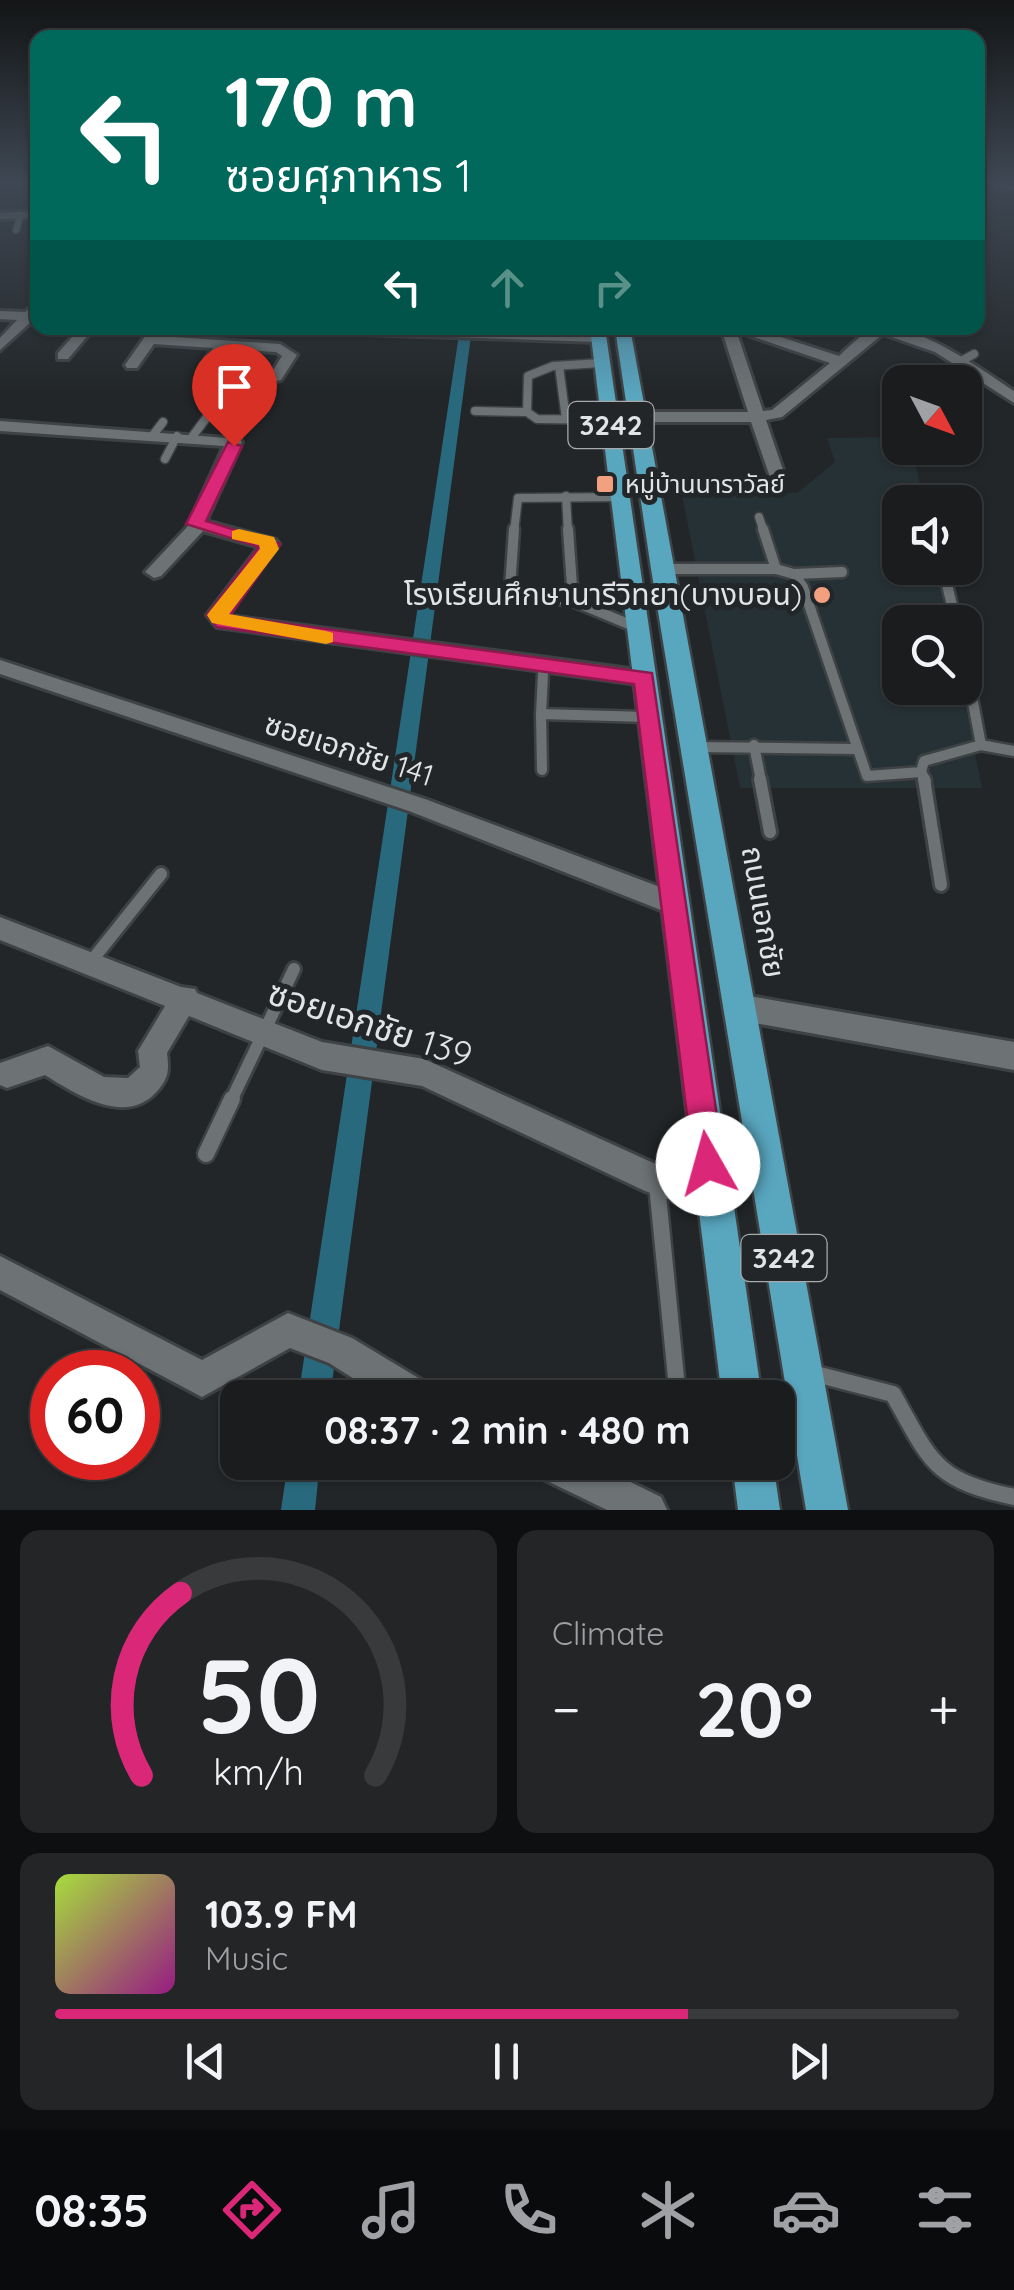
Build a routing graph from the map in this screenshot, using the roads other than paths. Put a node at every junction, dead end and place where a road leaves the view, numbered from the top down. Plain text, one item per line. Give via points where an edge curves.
1 (30, 313) edge
2 (0, 315) edge
3 (30, 318) edge
4 (81, 335) edge
5 (153, 335) edge
6 (161, 335) edge
7 (464, 335) edge
8 (518, 335) edge
9 (597, 335) edge
10 (623, 335) edge
11 (731, 335) edge
12 (763, 335) edge
13 (872, 335) edge
14 (902, 335) edge
15 (223, 344) junction
16 (0, 346) edge
17 (63, 356) dead end
18 (840, 360) junction
19 (601, 363) junction
20 (132, 365) dead end
21 (560, 366) junction
22 (206, 369) dead end
23 (276, 377) dead end
24 (1014, 398) edge
25 (213, 409) dead end
26 (475, 411) dead end
27 (527, 412) junction
28 (636, 417) junction
29 (760, 417) junction
30 (566, 420) junction
31 (610, 420) junction
32 (1, 427) edge
33 (171, 433) junction
34 (165, 458) dead end
35 (777, 476) dead end
36 (566, 496) junction
37 (620, 497) junction
38 (759, 517) dead end
39 (198, 526) junction
40 (660, 569) junction
41 (776, 569) junction
42 (154, 572) dead end
43 (842, 572) dead end
44 (794, 574) junction
45 (573, 601) junction
46 (639, 628) junction
47 (0, 667) edge
48 (543, 674) dead end
49 (645, 678) junction
50 (973, 705) edge
51 (541, 714) junction
52 (647, 717) junction
53 (754, 745) junction
54 (981, 745) junction
55 (694, 747) junction
56 (856, 748) junction
57 (1014, 751) edge
58 (542, 770) dead end
59 (921, 772) junction
60 (770, 832) dead end
61 (161, 874) dead end
62 (941, 885) dead end
63 (675, 904) junction
64 (0, 928) edge
65 (89, 964) junction
66 (294, 969) dead end
67 (185, 998) junction
68 (738, 1007) junction
69 (266, 1032) junction
70 (1014, 1056) edge
71 (6, 1074) dead end
72 (206, 1154) dead end
73 (656, 1180) junction
74 (713, 1199) junction
75 (0, 1272) edge
76 (804, 1371) junction
77 (389, 1380) edge
78 (676, 1380) edge
79 (739, 1380) edge
80 (586, 1480) edge
81 (755, 1480) edge
82 (1014, 1497) edge
83 (835, 1506) edge
84 (648, 1510) edge
85 (759, 1510) edge

1 - 2 street
3 - 16 street
4 - 17 street
5 - 20 street
6 - 15 street
7 - 8 street
9 - 19 main road, 3242
10 - 28 main road, ถนนเอกชัย / 3242
11 - 29 street
12 - 18 street
13 - 18 street
14 - 24 street via 967,358
15 - 22 street
15 - 23 street via 288,351
18 - 29 street via 776,414
19 - 21 lane
19 - 31 main road, 3242
21 - 27 lane via 528,376
21 - 30 lane
25 - 33 lane
26 - 27 lane
27 - 30 lane
28 - 29 street
28 - 40 main road, ถนนเอกชัย / 3242
29 - 35 street
30 - 31 lane
31 - 37 main road, 3242
32 - 33 street
33 - 34 lane
33 - 39 street via 234,442 195,520
36 - 37 lane
36 - 45 lane
36 - 45 lane via 518,498 508,580 520,595
37 - 46 main road, 3242
38 - 41 lane
39 - 42 street
39 - 49 street via 270,544 217,615 224,622
40 - 41 lane
40 - 55 main road, ถนนเอกชัย / 3242
41 - 44 lane
43 - 44 lane
44 - 56 lane
45 - 46 lane
46 - 49 main road, 3242
47 - 63 street, ซอยเอกชัย 141 via 417,805
48 - 51 lane
49 - 52 main road, 3242
50 - 54 lane
51 - 52 lane
51 - 58 lane
52 - 63 main road, 3242
53 - 55 lane
53 - 56 lane
53 - 60 lane
54 - 57 lane
54 - 59 lane via 924,761
55 - 68 main road, ถนนเอกชัย / 3242
56 - 59 lane via 871,778
59 - 62 lane
61 - 65 lane
63 - 74 main road, 3242
64 - 65 street, ซอยเอกชัย 139
65 - 67 street, ซอยเอกชัย 139
66 - 69 lane
67 - 69 street, ซอยเอกชัย 139
67 - 71 street via 152,1051 155,1071 135,1091 111,1094 65,1075 48,1060
68 - 70 street
68 - 76 main road, ถนนเอกชัย / 3242
69 - 72 lane
69 - 73 street, ซอยเอกชัย 139 via 322,1056 424,1073
73 - 74 street, ซอยเอกชัย 139
73 - 78 lane
74 - 79 main road, 3242
75 - 77 street via 202,1379 288,1330 340,1350
76 - 82 lane via 893,1394 922,1452 940,1472
76 - 83 main road, ถนนเอกชัย / 3242
80 - 84 street
81 - 85 main road

